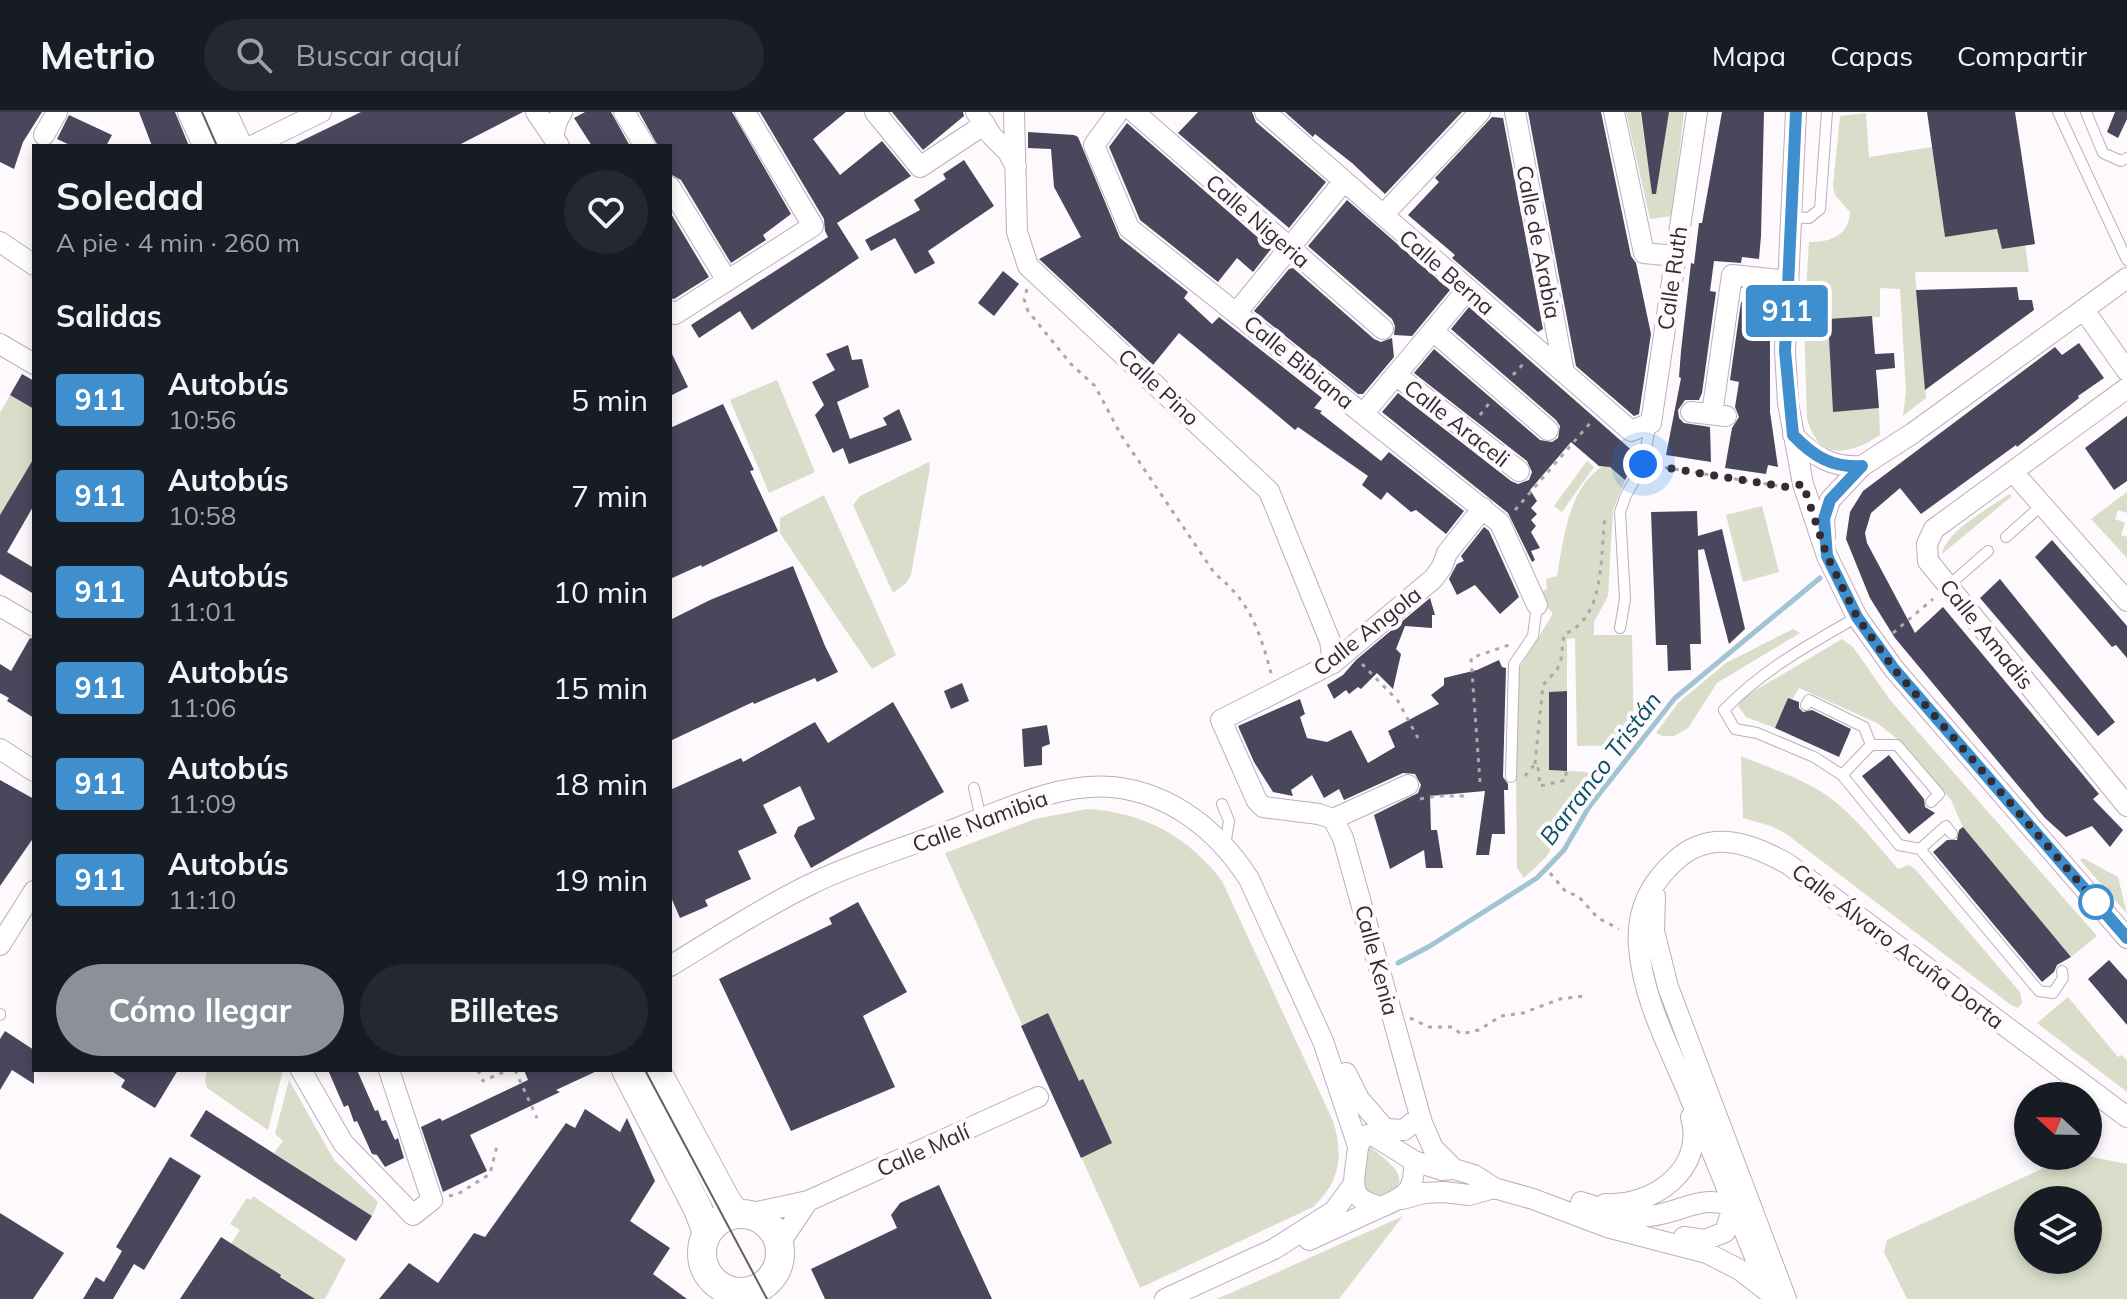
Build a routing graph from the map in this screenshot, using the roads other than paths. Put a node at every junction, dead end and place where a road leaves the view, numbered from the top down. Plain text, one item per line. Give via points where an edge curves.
1 (57, 112) edge
2 (192, 112) edge
3 (222, 112) edge
4 (321, 112) edge
5 (536, 112) edge
6 (562, 112) edge
7 (624, 112) edge
8 (745, 112) edge
9 (875, 112) edge
10 (1014, 112) edge
11 (1118, 112) edge
12 (1134, 112) edge
13 (1265, 112) edge
14 (1480, 112) edge
15 (1515, 112) edge
16 (1614, 112) edge
17 (1697, 112) edge
18 (1796, 112) edge
19 (1827, 112) edge
20 (2058, 112) edge
21 (2086, 112) edge
22 (980, 118) edge
23 (44, 135) dead end
24 (556, 142) edge
25 (207, 144) edge
26 (237, 144) edge
27 (256, 144) edge
28 (644, 144) edge
29 (2127, 158) edge
30 (1017, 171) junction
31 (1344, 181) junction
32 (672, 190) edge
33 (1383, 215) junction
34 (1792, 217) junction
35 (0, 242) edge
36 (1289, 249) junction
37 (1675, 256) junction
38 (2127, 260) edge
39 (32, 261) edge
40 (2127, 278) edge
41 (726, 279) junction
42 (1789, 281) junction
43 (1467, 290) junction
44 (2084, 310) junction
45 (1237, 312) junction
46 (672, 313) edge
47 (1383, 329) dead end
48 (1433, 331) junction
49 (0, 344) edge
50 (32, 363) edge
51 (2127, 371) edge
52 (1564, 372) junction
53 (1396, 375) junction
54 (2127, 388) edge
55 (1691, 412) dead end
56 (1363, 414) junction
57 (1651, 423) junction
58 (1548, 430) dead end
59 (1793, 435) junction
60 (1862, 466) junction
61 (1519, 471) dead end
62 (2013, 472) junction
63 (2042, 505) junction
64 (1483, 508) junction
65 (2006, 537) dead end
66 (1988, 551) dead end
67 (1827, 556) junction
68 (1948, 586) junction
69 (2127, 601) edge
70 (1537, 605) joint
71 (0, 606) edge
72 (1857, 617) junction
73 (32, 625) edge
74 (1620, 628) dead end
75 (1341, 656) junction
76 (1806, 705) dead end
77 (1871, 745) junction
78 (0, 749) edge
79 (32, 770) edge
80 (1842, 775) junction
81 (1511, 777) road end
82 (1408, 785) road end
83 (974, 788) dead end
84 (1931, 802) dead end
85 (1222, 804) dead end
86 (2127, 806) edge
87 (981, 819) junction
88 (1333, 819) junction
89 (1952, 834) dead end
90 (1225, 846) junction
91 (1920, 849) junction
92 (1656, 880) junction
93 (32, 894) edge
94 (2127, 938) edge
95 (0, 945) edge
96 (672, 965) edge
97 (2062, 971) dead end
98 (1323, 1041) junction
99 (1695, 1060) junction
100 (302, 1072) edge
101 (390, 1072) edge
102 (627, 1072) edge
103 (657, 1072) edge
104 (1683, 1082) junction
105 (1038, 1097) dead end
106 (1417, 1117) junction
107 (2127, 1117) edge
108 (1375, 1143) junction
109 (1414, 1161) junction
110 (1454, 1169) junction
111 (1353, 1185) junction
112 (1494, 1188) junction
113 (1402, 1199) junction
114 (1533, 1199) junction
115 (808, 1201) junction
116 (1581, 1202) junction
117 (1381, 1207) junction
118 (1734, 1207) junction
119 (1559, 1210) junction
120 (742, 1214) junction
121 (707, 1233) junction
122 (779, 1244) junction
123 (1274, 1249) junction
124 (777, 1287) edge
125 (734, 1295) edge
126 (1778, 1295) edge
127 (1165, 1299) edge

1 - 23 street
2 - 25 main road
3 - 26 main road
4 - 27 street
5 - 24 street
6 - 24 street
7 - 28 street
8 - 41 street via 813,226
9 - 22 street via 920,167
10 - 30 street, Calle Pino
11 - 45 street, Calle Bibiana via 1094,145 1129,228
12 - 36 street, Calle Nigeria
13 - 31 street, Calle Berna
14 - 33 street
15 - 52 street, Calle de Arabia
16 - 37 street via 1644,253
17 - 37 street, Calle Ruth
18 - 34 street
19 - 34 lane via 1820,209 1809,218
20 - 38 lane
21 - 29 lane via 2103,153 2121,161
22 - 30 street
30 - 75 street, Calle Pino via 1017,232 1028,266 1269,491 1330,641
31 - 33 street, Calle Berna
31 - 36 street
32 - 41 street
33 - 43 street, Calle Berna
34 - 42 street
35 - 39 street
36 - 45 street
36 - 47 street, Calle Nigeria
37 - 57 street, Calle Ruth
40 - 44 street
41 - 46 street
42 - 55 street via 1732,275 1719,415
42 - 59 street via 1785,351
43 - 48 street
43 - 52 street, Calle Berna
44 - 51 street
44 - 60 street
45 - 56 street, Calle Bibiana
48 - 53 street
48 - 58 street
49 - 50 street
52 - 57 street, Calle Berna via 1631,431
53 - 56 street
53 - 61 street, Calle Araceli
54 - 62 street, Calle Amadis
56 - 64 street, Calle Bibiana
57 - 74 lane via 1643,464 1620,512 1625,599
59 - 60 street via 1820,460
59 - 67 street
60 - 67 street via 1830,500 1824,519
62 - 63 street
62 - 68 street, Calle Amadis via 1934,529 1927,544 1928,561
63 - 65 lane
63 - 69 street
64 - 70 street, Calle Bibiana via 1502,525
64 - 75 street, Calle Angola via 1433,579
66 - 68 lane
67 - 72 street
68 - 86 street, Calle Amadis
70 - 81 lane via 1533,636 1514,664
71 - 73 street
72 - 80 lane via 1766,674 1724,710 1735,729 1814,757
72 - 94 street via 1894,669
75 - 88 street, Calle Angola via 1221,720 1263,807
76 - 77 lane via 1809,700 1864,727
77 - 80 lane
77 - 84 lane via 1897,745 1939,794
78 - 79 street
80 - 91 lane via 1899,845
82 - 88 street
83 - 87 lane
85 - 90 lane via 1229,821
87 - 90 street, Calle Namibia via 1059,792 1116,788 1181,810
87 - 96 street, Calle Namibia via 808,886
88 - 106 street, Calle Kenia via 1343,838
89 - 91 lane via 1946,826
90 - 98 street, Calle Namibia via 1249,879
91 - 97 lane via 2039,991 2053,993
92 - 99 street via 1657,946
92 - 104 street, Calle Álvaro Acuña Dorta via 1646,896 1639,946 1650,999
92 - 107 street, Calle Álvaro Acuña Dorta via 1683,854 1713,843 1754,846 1834,896
93 - 95 street
98 - 106 street, Calle Namibia via 1385,1129 1404,1130
98 - 108 street, Calle Namibia via 1343,1095
99 - 118 street via 1703,1101 1735,1190
99 - 126 street
100 - 101 street via 343,1143 413,1215 432,1200
102 - 121 main road
103 - 120 main road via 727,1202
104 - 116 street via 1695,1136 1688,1161 1673,1180 1661,1191 1630,1203
104 - 118 street, Calle Álvaro Acuña Dorta
105 - 115 street, Calle Malí
106 - 108 street via 1407,1139
106 - 109 street, Calle Kenia
106 - 110 street via 1433,1148
108 - 109 street
108 - 111 street
109 - 110 street
109 - 113 street via 1411,1188
110 - 112 street
111 - 117 street via 1362,1200
111 - 123 street via 1334,1211
112 - 113 street
112 - 114 street
113 - 117 street
114 - 116 street
114 - 119 street
115 - 120 street, Calle Malí
115 - 122 street
116 - 118 street via 1638,1217 1702,1201
117 - 123 street via 1305,1242
118 - 119 street via 1725,1232 1705,1240
118 - 126 street, Calle Álvaro Acuña Dorta
119 - 126 street via 1707,1253
120 - 121 main road via 717,1222
120 - 122 main road via 769,1225
121 - 125 main road via 704,1266
122 - 124 main road
123 - 127 street
124 - 125 main road

